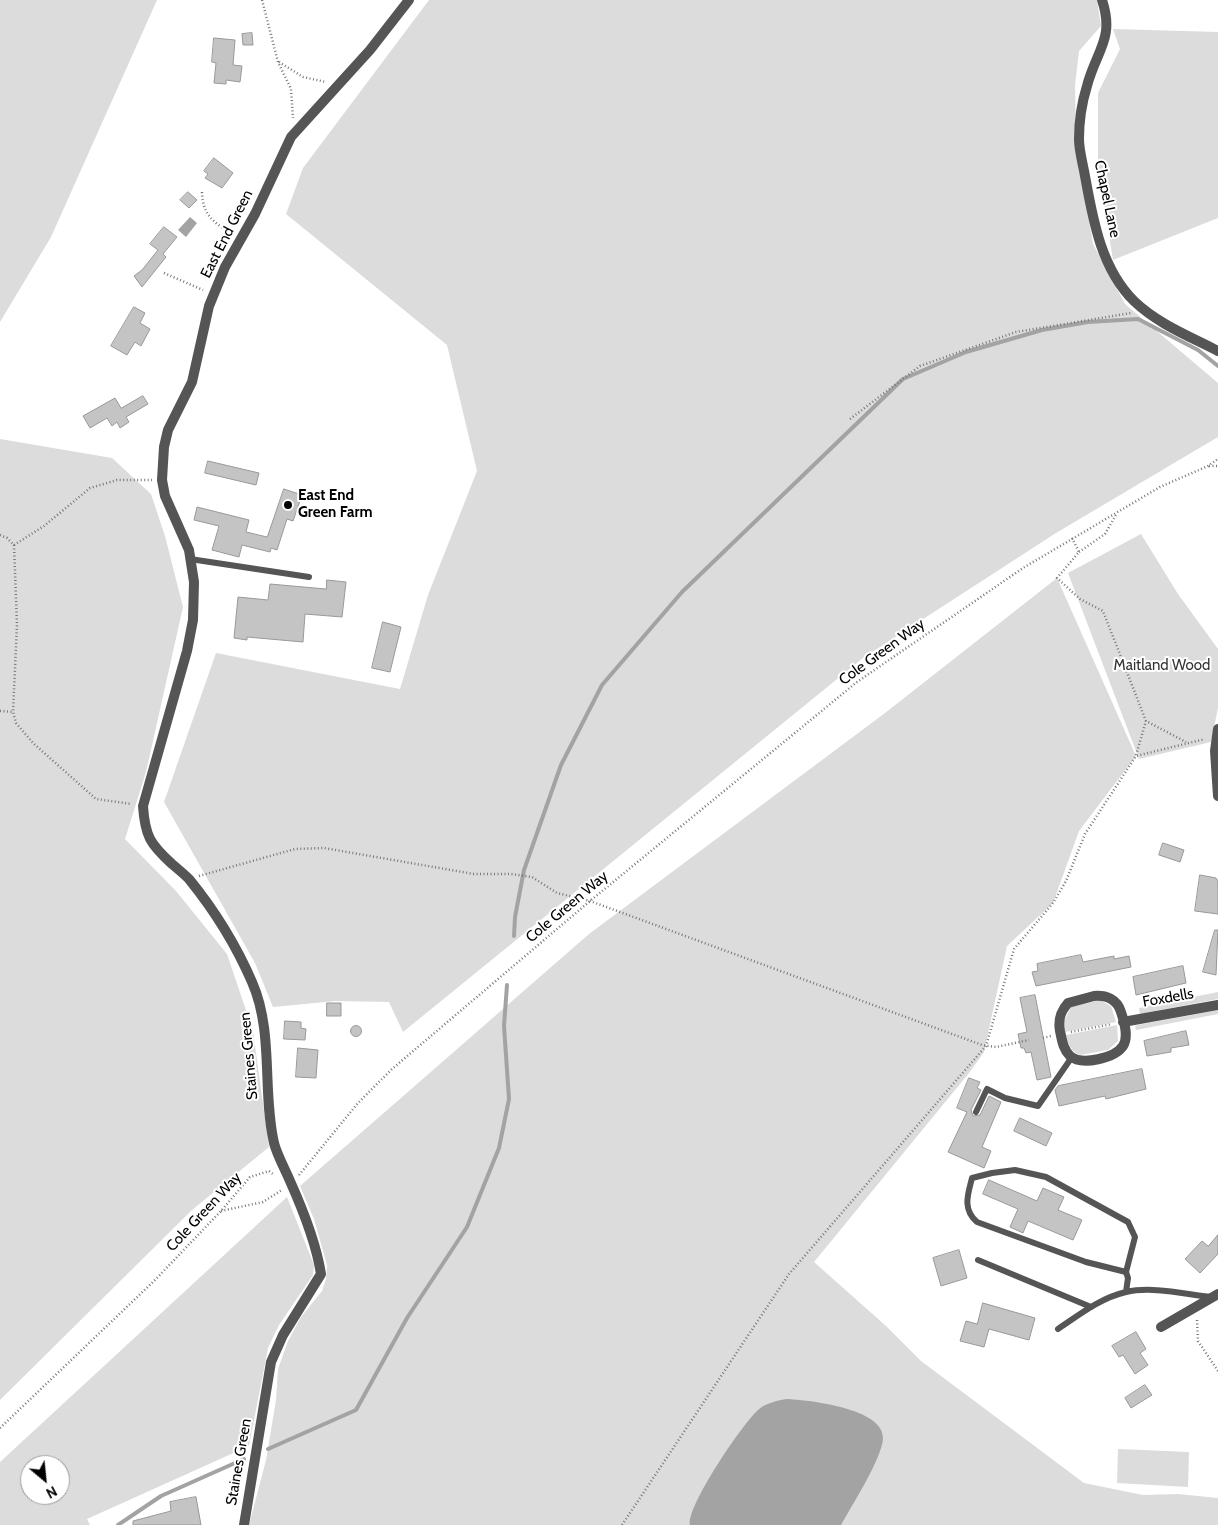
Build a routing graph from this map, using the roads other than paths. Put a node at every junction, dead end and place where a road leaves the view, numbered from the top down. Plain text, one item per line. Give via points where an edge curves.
1 (409, 0) edge
2 (1102, 0) edge
3 (1218, 351) edge
4 (163, 459) joint
5 (190, 559) junction
6 (308, 577) dead end
7 (1217, 733) edge
8 (1218, 796) edge
9 (1218, 1004) edge
10 (1123, 1022) junction
11 (1072, 1057) junction
12 (976, 1112) dead end
13 (978, 1260) dead end
14 (1126, 1272) junction
15 (1126, 1292) junction
16 (1215, 1296) edge
17 (1091, 1307) junction
18 (1161, 1327) dead end
19 (1058, 1330) dead end
20 (244, 1525) edge

1 - 4 street, East End Green via 370,50 292,137 225,267 203,327 192,382 168,430
2 - 3 street, Chapel Lane via 1107,16 1106,40 1086,87 1079,139 1093,220 1103,252 1117,280 1155,319
4 - 5 street, Staines Green via 165,496
5 - 6 lane
5 - 20 street, Staines Green via 194,582 193,620 143,806 145,830 154,846 188,878 238,952 254,985 263,1017 274,1144 319,1260 321,1274 283,1335 271,1362
7 - 8 street via 1215,777
9 - 10 street, Foxdells
10 - 11 street via 1125,1040 1119,1050 1088,1060
10 - 11 street via 1118,1006 1108,997 1074,1000 1062,1010 1059,1024 1064,1047
11 - 12 lane via 1038,1106 1005,1098 987,1089
13 - 17 lane
14 - 14 lane via 1086,1262 977,1222 966,1207 972,1178 1015,1170 1046,1177 1128,1222 1135,1237
14 - 15 lane
15 - 16 lane via 1142,1290
15 - 17 lane
16 - 18 street
17 - 19 lane

